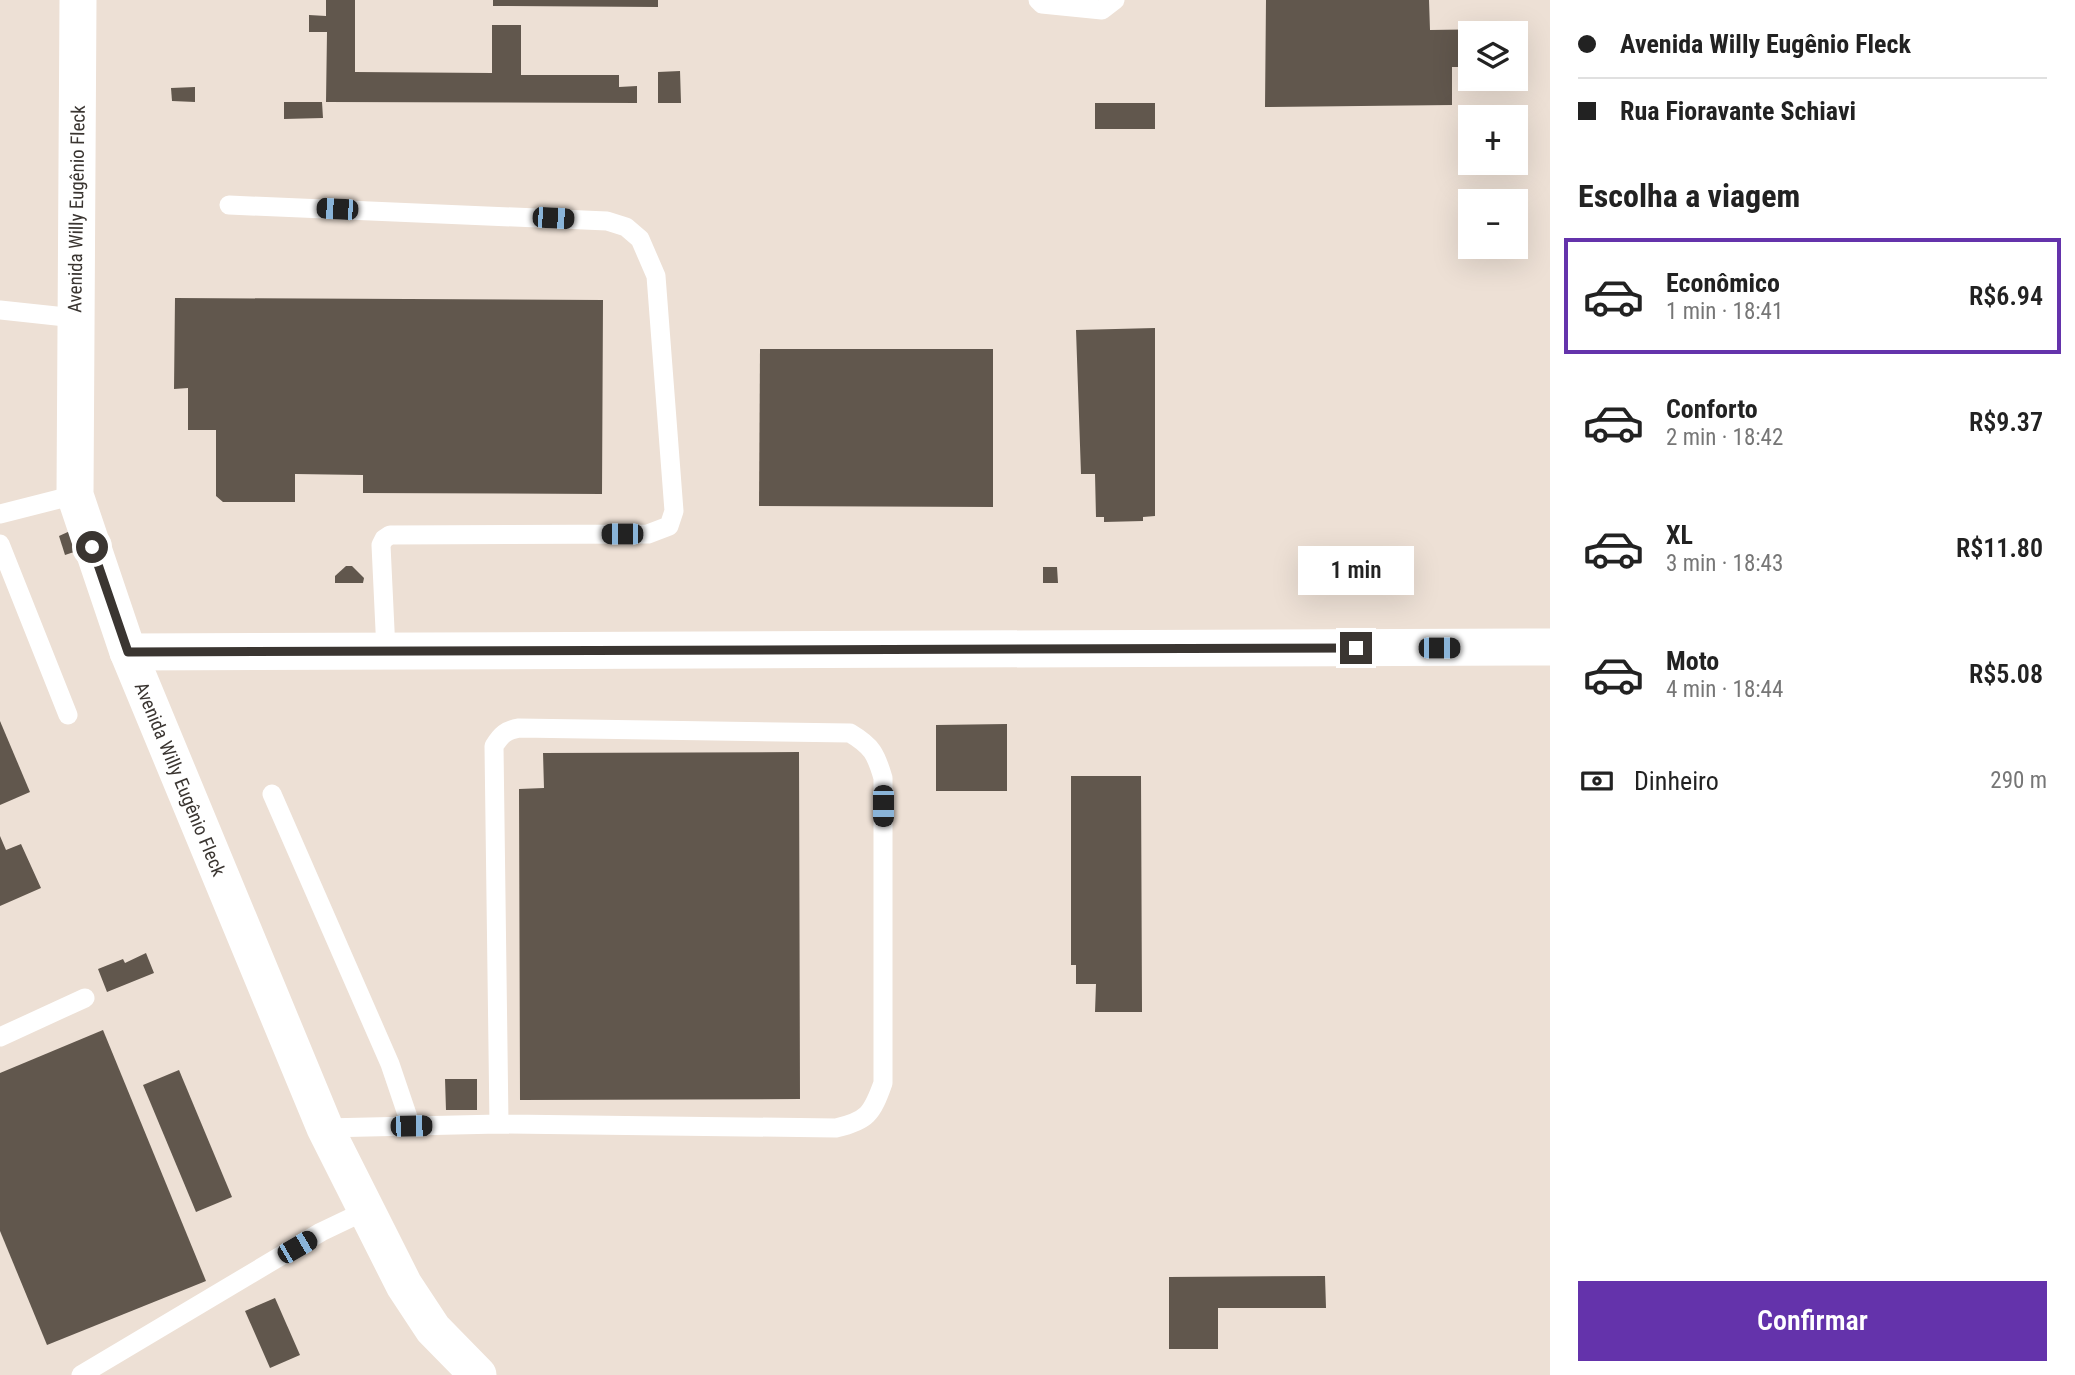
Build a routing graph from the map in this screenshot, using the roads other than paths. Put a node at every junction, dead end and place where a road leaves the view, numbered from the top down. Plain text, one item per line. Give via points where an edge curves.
1 (78, 0) edge
2 (1038, 0) edge
3 (1115, 0) edge
4 (229, 205) dead end
5 (0, 310) edge
6 (75, 318) junction
7 (75, 495) junction
8 (0, 514) edge
9 (0, 544) edge
10 (1550, 647) edge
11 (386, 651) junction
12 (128, 652) junction
13 (68, 715) dead end
14 (272, 794) dead end
15 (85, 998) dead end
16 (0, 1037) edge
17 (499, 1124) junction
18 (411, 1126) junction
19 (325, 1128) junction
20 (365, 1211) junction
21 (81, 1375) edge
22 (478, 1375) edge

1 - 6 street, Avenida Willy Eugênio Fleck
2 - 3 lane via 1102,10
4 - 11 lane via 607,220 640,239 649,256 656,276 674,511 669,526 648,534 390,535 381,545
5 - 6 lane
6 - 7 street, Avenida Willy Eugênio Fleck
7 - 8 lane
7 - 12 street, Avenida Willy Eugênio Fleck
9 - 13 lane
10 - 11 street
11 - 12 street
12 - 19 street, Avenida Willy Eugênio Fleck
14 - 18 lane via 390,1064
15 - 16 lane
17 - 17 lane via 494,746 500,735 519,728 850,733 867,743 883,778 883,1083 868,1116 836,1128
17 - 18 lane
18 - 19 lane
19 - 20 street, Avenida Willy Eugênio Fleck
20 - 21 lane
20 - 22 street, Avenida Willy Eugênio Fleck via 433,1329

